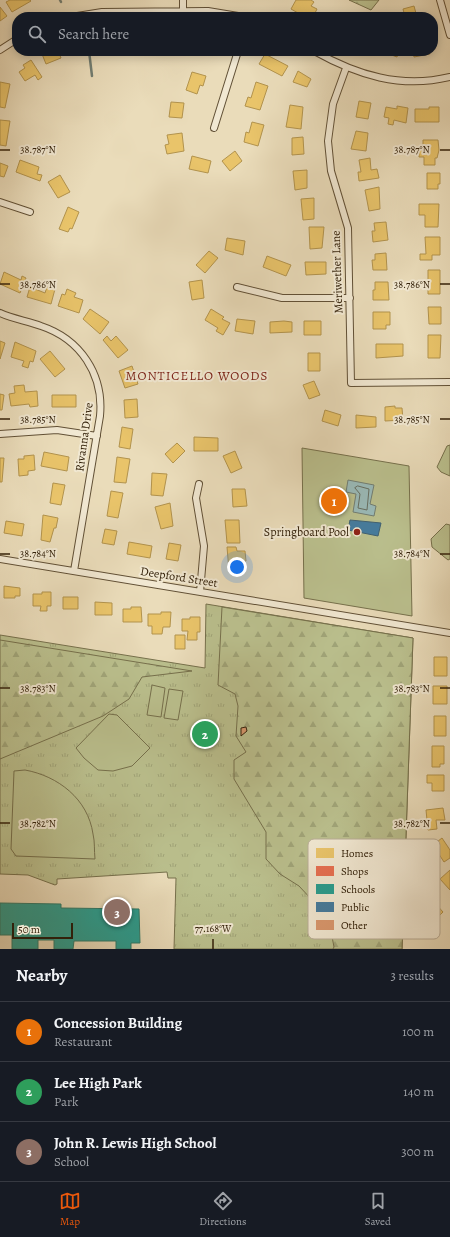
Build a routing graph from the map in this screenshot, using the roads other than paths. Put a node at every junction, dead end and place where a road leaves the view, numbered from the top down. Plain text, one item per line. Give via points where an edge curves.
1 (183, 0) edge
2 (440, 0) edge
3 (183, 11) junction
4 (102, 12) edge
5 (220, 12) edge
6 (450, 35) edge
7 (12, 42) edge
8 (0, 50) edge
9 (236, 56) edge
10 (323, 56) edge
11 (346, 68) junction
12 (450, 78) edge
13 (214, 128) dead end
14 (0, 202) edge
15 (30, 212) dead end
16 (237, 287) dead end
17 (350, 298) junction
18 (0, 313) edge
19 (450, 382) edge
20 (0, 434) edge
21 (97, 436) junction
22 (199, 484) dead end
23 (0, 559) edge
24 (74, 571) junction
25 (200, 592) junction
26 (450, 633) edge

1 - 3 street
2 - 6 street
3 - 4 street
3 - 5 street
7 - 8 street
9 - 13 street
10 - 11 street
11 - 12 street via 402,82
11 - 17 street, Meriwether Lane via 333,104 328,141 331,172 348,228
14 - 15 street
16 - 17 street via 282,298
17 - 19 street, Meriwether Lane via 351,383
18 - 21 street, Rivanna Drive via 54,331 81,351 93,369 100,390 101,410
20 - 21 street via 57,430
21 - 24 street, Rivanna Drive
22 - 25 street via 196,509 204,546
23 - 24 street, Deepford Street
24 - 25 street, Deepford Street
25 - 26 street, Deepford Street

